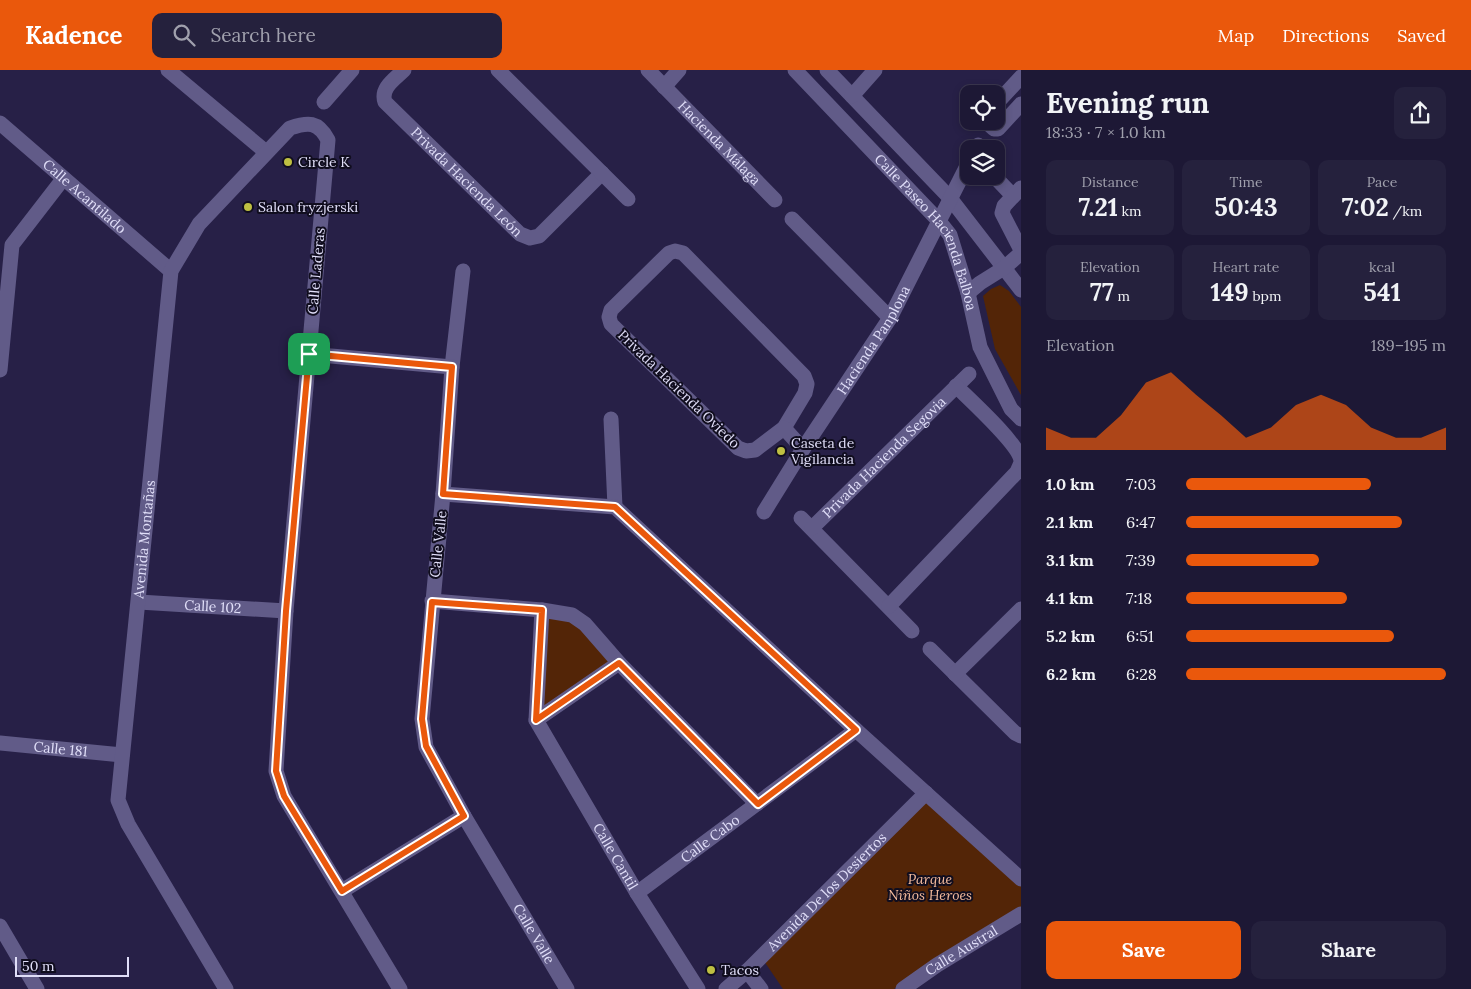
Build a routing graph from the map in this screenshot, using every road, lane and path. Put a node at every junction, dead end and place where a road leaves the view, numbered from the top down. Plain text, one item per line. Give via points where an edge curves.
1 (168, 70) edge
2 (352, 70) edge
3 (404, 70) edge
4 (498, 70) edge
5 (648, 70) edge
6 (679, 70) edge
7 (795, 70) edge
8 (827, 70) edge
9 (875, 70) edge
10 (1021, 77) edge
11 (664, 86) junction
12 (1005, 94) edge
13 (852, 96) junction
14 (324, 102) dead end
15 (1021, 104) edge
16 (1005, 121) edge
17 (0, 123) edge
18 (314, 124) joint
19 (266, 152) junction
20 (602, 173) junction
21 (63, 179) junction
22 (960, 179) edge
23 (1005, 184) edge
24 (1017, 192) edge
25 (628, 198) dead end
26 (950, 198) junction
27 (775, 200) dead end
28 (792, 219) dead end
29 (938, 220) junction
30 (1021, 251) edge
31 (1004, 268) junction
32 (171, 271) junction
33 (463, 272) dead end
34 (1021, 290) edge
35 (968, 293) junction
36 (890, 318) junction
37 (309, 354) junction
38 (452, 367) junction
39 (0, 370) edge
40 (968, 374) dead end
41 (956, 386) junction
42 (1016, 414) edge
43 (612, 419) dead end
44 (996, 426) junction
45 (784, 428) junction
46 (803, 449) junction
47 (443, 494) junction
48 (615, 507) junction
49 (764, 512) dead end
50 (139, 602) junction
51 (432, 602) junction
52 (889, 606) junction
53 (1021, 609) edge
54 (542, 610) junction
55 (286, 611) junction
56 (912, 631) dead end
57 (930, 649) dead end
58 (619, 663) junction
59 (956, 674) junction
60 (536, 720) junction
61 (856, 730) junction
62 (1021, 736) edge
63 (0, 743) edge
64 (122, 755) junction
65 (926, 793) junction
66 (758, 804) junction
67 (464, 816) junction
68 (1021, 879) edge
69 (342, 891) junction
70 (637, 893) junction
71 (1021, 914) edge
72 (2, 936) edge
73 (747, 971) junction
74 (37, 989) edge
75 (226, 989) edge
76 (400, 989) edge
77 (567, 989) edge
78 (698, 989) edge
79 (726, 989) edge
80 (761, 989) edge
81 (903, 989) edge

1 - 19 street
2 - 14 street
3 - 20 street, Privada Hacienda León via 384,90 385,102 520,234 530,238 539,236
4 - 20 street
5 - 11 street, Hacienda Málaga
6 - 11 street
7 - 29 street, Calle Paseo Hacienda Balboa
8 - 13 street, Calle Paseo Hacienda Balboa
9 - 13 street
10 - 12 street
11 - 27 street, Hacienda Málaga
13 - 26 street, Calle Paseo Hacienda Balboa
15 - 16 street
17 - 21 street, Calle Acantilado
18 - 19 street, Avenida Montañas via 290,128
18 - 37 street, Calle Laderas via 323,130 328,140
19 - 32 street, Avenida Montañas via 199,224
20 - 25 street
21 - 32 street, Calle Acantilado
21 - 39 street via 12,245
22 - 26 street, Hacienda Panplona
23 - 24 street
24 - 30 street via 1002,213
26 - 29 street, Hacienda Panplona
26 - 31 street, Calle Paseo Hacienda Balboa
28 - 36 street
29 - 35 street, Calle Paseo Hacienda Balboa via 950,235
29 - 36 street, Hacienda Panplona
30 - 31 street
31 - 34 street, Calle Paseo Hacienda Balboa
31 - 35 street
32 - 50 street, Avenida Montañas
33 - 38 street, Calle Valle
35 - 42 street, Calle Paseo Hacienda Balboa via 980,347
36 - 46 street, Hacienda Panplona
37 - 38 street
37 - 55 street, Calle Laderas
38 - 47 street, Calle Valle
40 - 41 street, Privada Hacienda Segovia
41 - 44 street, Privada Hacienda Segovia
41 - 52 street, Privada Hacienda Segovia via 806,523
42 - 44 street
43 - 48 street
44 - 52 street, Privada Hacienda Segovia via 1018,452 1021,462 1017,472
45 - 45 street, Privada Hacienda Oviedo via 805,394 807,384 804,376 683,253 669,253 611,310 612,324 738,448 755,450
45 - 46 street
46 - 49 street, Hacienda Panplona
47 - 48 street
47 - 51 street, Calle Valle
48 - 61 street
50 - 55 street, Calle 102
50 - 64 street, Avenida Montañas
51 - 54 street
51 - 67 street, Calle Valle via 422,719 426,746
52 - 56 street, Privada Hacienda Segovia
53 - 59 street
54 - 58 street via 572,615 585,624
54 - 60 street
55 - 69 street, Calle Laderas via 276,771 284,796
57 - 59 street
58 - 60 street
58 - 66 street
59 - 62 street
60 - 70 street, Calle Cantil
61 - 65 street
61 - 66 street, Calle Cabo
63 - 64 street, Calle 181
64 - 75 street, Avenida Montañas via 118,800 128,824
65 - 68 street
65 - 73 street, Avenida De los Desiertos
66 - 70 street, Calle Cabo
67 - 69 street
67 - 77 street, Calle Valle
69 - 76 street, Calle Laderas
70 - 78 street, Calle Cantil
71 - 81 street, Calle Austral
72 - 74 street
73 - 79 street, Avenida De los Desiertos
73 - 80 street

